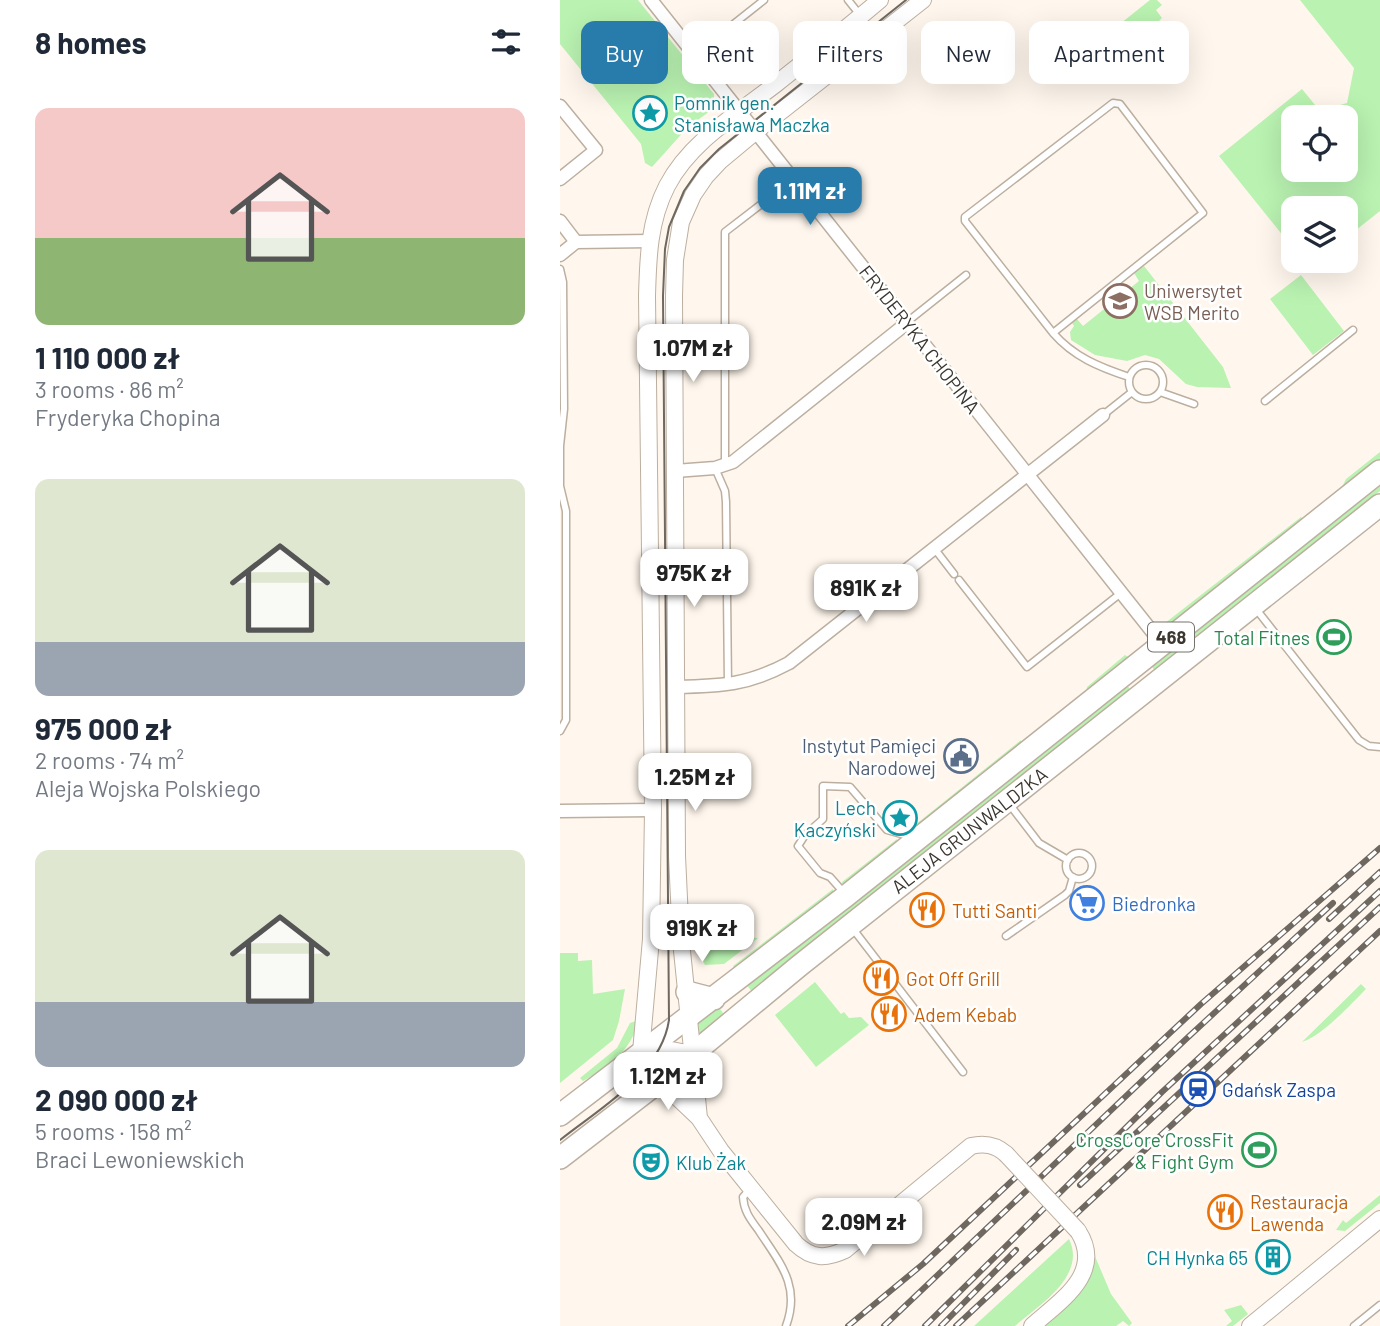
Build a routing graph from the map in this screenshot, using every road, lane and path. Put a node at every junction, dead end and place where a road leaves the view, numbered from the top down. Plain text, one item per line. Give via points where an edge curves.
1 (651, 0) edge
2 (764, 0) edge
3 (848, 0) edge
4 (880, 0) edge
5 (923, 0) edge
6 (861, 16) junction
7 (737, 21) edge
8 (560, 106) edge
9 (740, 111) junction
10 (756, 131) junction
11 (560, 178) edge
12 (794, 179) junction
13 (560, 221) edge
14 (576, 242) junction
15 (650, 242) junction
16 (560, 255) edge
17 (560, 269) edge
18 (965, 275) dead end
19 (907, 323) junction
20 (1353, 330) dead end
21 (1053, 333) junction
22 (1129, 377) junction
23 (1132, 392) junction
24 (1160, 392) junction
25 (1265, 401) dead end
26 (1195, 404) dead end
27 (1103, 415) joint
28 (720, 466) junction
29 (675, 471) junction
30 (1380, 471) edge
31 (1028, 475) junction
32 (1380, 505) edge
33 (934, 548) junction
34 (1121, 592) junction
35 (1252, 605) junction
36 (1162, 644) junction
37 (728, 685) junction
38 (676, 687) junction
39 (560, 731) edge
40 (1380, 747) edge
41 (1007, 801) junction
42 (653, 810) junction
43 (560, 811) edge
44 (916, 841) junction
45 (1068, 860) junction
46 (1073, 877) junction
47 (846, 897) junction
48 (856, 932) junction
49 (1006, 936) dead end
50 (687, 992) junction
51 (714, 999) junction
52 (689, 1017) junction
53 (641, 1052) junction
54 (692, 1055) junction
55 (962, 1072) dead end
56 (660, 1081) junction
57 (560, 1115) edge
58 (699, 1118) junction
59 (560, 1158) edge
60 (752, 1187) junction
61 (1380, 1219) edge
62 (1380, 1306) edge
63 (786, 1326) edge
64 (1032, 1326) edge
65 (1250, 1326) edge
66 (1354, 1326) edge

1 - 9 street, FRYDERYKA CHOPINA
2 - 7 lane
3 - 6 lane
4 - 6 street
5 - 10 street
6 - 9 street
8 - 11 street via 596,150
9 - 10 street, FRYDERYKA CHOPINA
9 - 15 street via 679,167 661,199
10 - 12 street, FRYDERYKA CHOPINA
10 - 29 street via 706,176 681,222 675,260
12 - 19 street, FRYDERYKA CHOPINA
12 - 28 lane via 725,232
13 - 14 street
14 - 15 street
14 - 16 street
15 - 42 street
17 - 39 lane via 564,397 560,486 566,511 566,720
18 - 19 lane
19 - 28 street via 733,462
19 - 31 street, FRYDERYKA CHOPINA
20 - 25 lane
21 - 21 lane via 1203,213 1120,104 1113,103 965,217
21 - 22 lane via 1076,355
22 - 23 lane
22 - 24 lane via 1140,366 1156,368 1162,376
23 - 24 lane via 1146,399
23 - 27 lane
24 - 26 lane
27 - 31 street
28 - 29 street
28 - 37 lane via 726,502
29 - 38 street
30 - 36 main road, ALEJA GRUNWALDZKA / 468
31 - 33 street
31 - 34 street, FRYDERYKA CHOPINA
32 - 35 main road, ALEJA GRUNWALDZKA / 468
33 - 34 lane via 1027,667
33 - 37 street via 789,663 754,680
34 - 36 street, FRYDERYKA CHOPINA
35 - 40 lane via 1359,740
35 - 41 main road, ALEJA GRUNWALDZKA / 468
36 - 44 main road, ALEJA GRUNWALDZKA / 468
37 - 38 street
38 - 50 street via 678,899
41 - 45 lane via 1040,843
41 - 48 main road, ALEJA GRUNWALDZKA / 468
42 - 43 street
42 - 53 street via 651,939
44 - 47 main road, ALEJA GRUNWALDZKA / 468
44 - 47 lane via 887,830 850,787 823,786 823,819 798,846 820,873 836,881
45 - 46 lane
45 - 46 lane via 1080,853 1092,863 1087,877
46 - 49 lane via 1065,895
47 - 51 main road, ALEJA GRUNWALDZKA / 468
48 - 54 main road, ALEJA GRUNWALDZKA / 468
48 - 55 lane
50 - 51 main road
50 - 52 street
51 - 52 main road, ALEJA GRUNWALDZKA / 468
52 - 53 main road, ALEJA GRUNWALDZKA / 468
52 - 54 street
53 - 54 street via 661,1048
53 - 57 main road, ALEJA GRUNWALDZKA / 468
54 - 56 main road, ALEJA GRUNWALDZKA / 468
54 - 58 street
56 - 58 street
56 - 59 main road, ALEJA GRUNWALDZKA / 468
58 - 60 street
60 - 63 lane via 743,1198 744,1209 791,1286 792,1311
60 - 64 street, bridge via 796,1244 805,1252 825,1257 845,1250 971,1146 998,1147 1078,1231 1086,1254 1084,1273 1071,1292
61 - 65 street
62 - 66 lane

